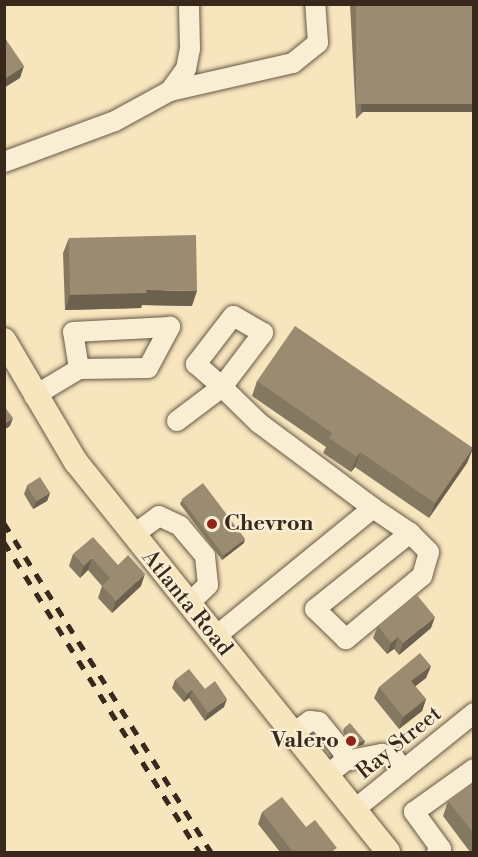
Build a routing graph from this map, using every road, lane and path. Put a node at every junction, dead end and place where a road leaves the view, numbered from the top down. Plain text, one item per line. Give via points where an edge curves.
1 (189, 4) edge
2 (315, 4) edge
3 (170, 91) junction
4 (4, 162) edge
5 (4, 340) edge
6 (79, 369) junction
7 (34, 396) junction
8 (177, 421) dead end
9 (373, 508) junction
10 (410, 533) junction
11 (133, 535) junction
12 (188, 603) junction
13 (215, 637) junction
14 (474, 713) edge
15 (336, 768) junction
16 (474, 769) edge
17 (403, 771) junction
18 (355, 809) junction
19 (441, 851) edge
20 (388, 852) edge

1 - 3 street via 190,49 186,69
2 - 3 street via 318,43 293,63
3 - 4 street via 115,121
5 - 7 main road, Atlanta Road
6 - 6 street via 73,332 170,327 148,368
6 - 7 street
7 - 11 main road, Atlanta Road via 76,462
8 - 9 street via 222,387 260,423
9 - 10 street
9 - 13 street
10 - 10 street via 429,552 422,576 346,639 315,609
11 - 12 main road, Atlanta Road
11 - 12 street via 159,516 180,526 206,556 208,585
12 - 13 main road, Atlanta Road
13 - 15 main road, Atlanta Road via 293,733
14 - 17 street, Ray Street
15 - 17 street via 389,755
15 - 18 main road, Atlanta Road
16 - 19 street via 414,812
17 - 18 street, Ray Street
18 - 20 main road, Atlanta Road

